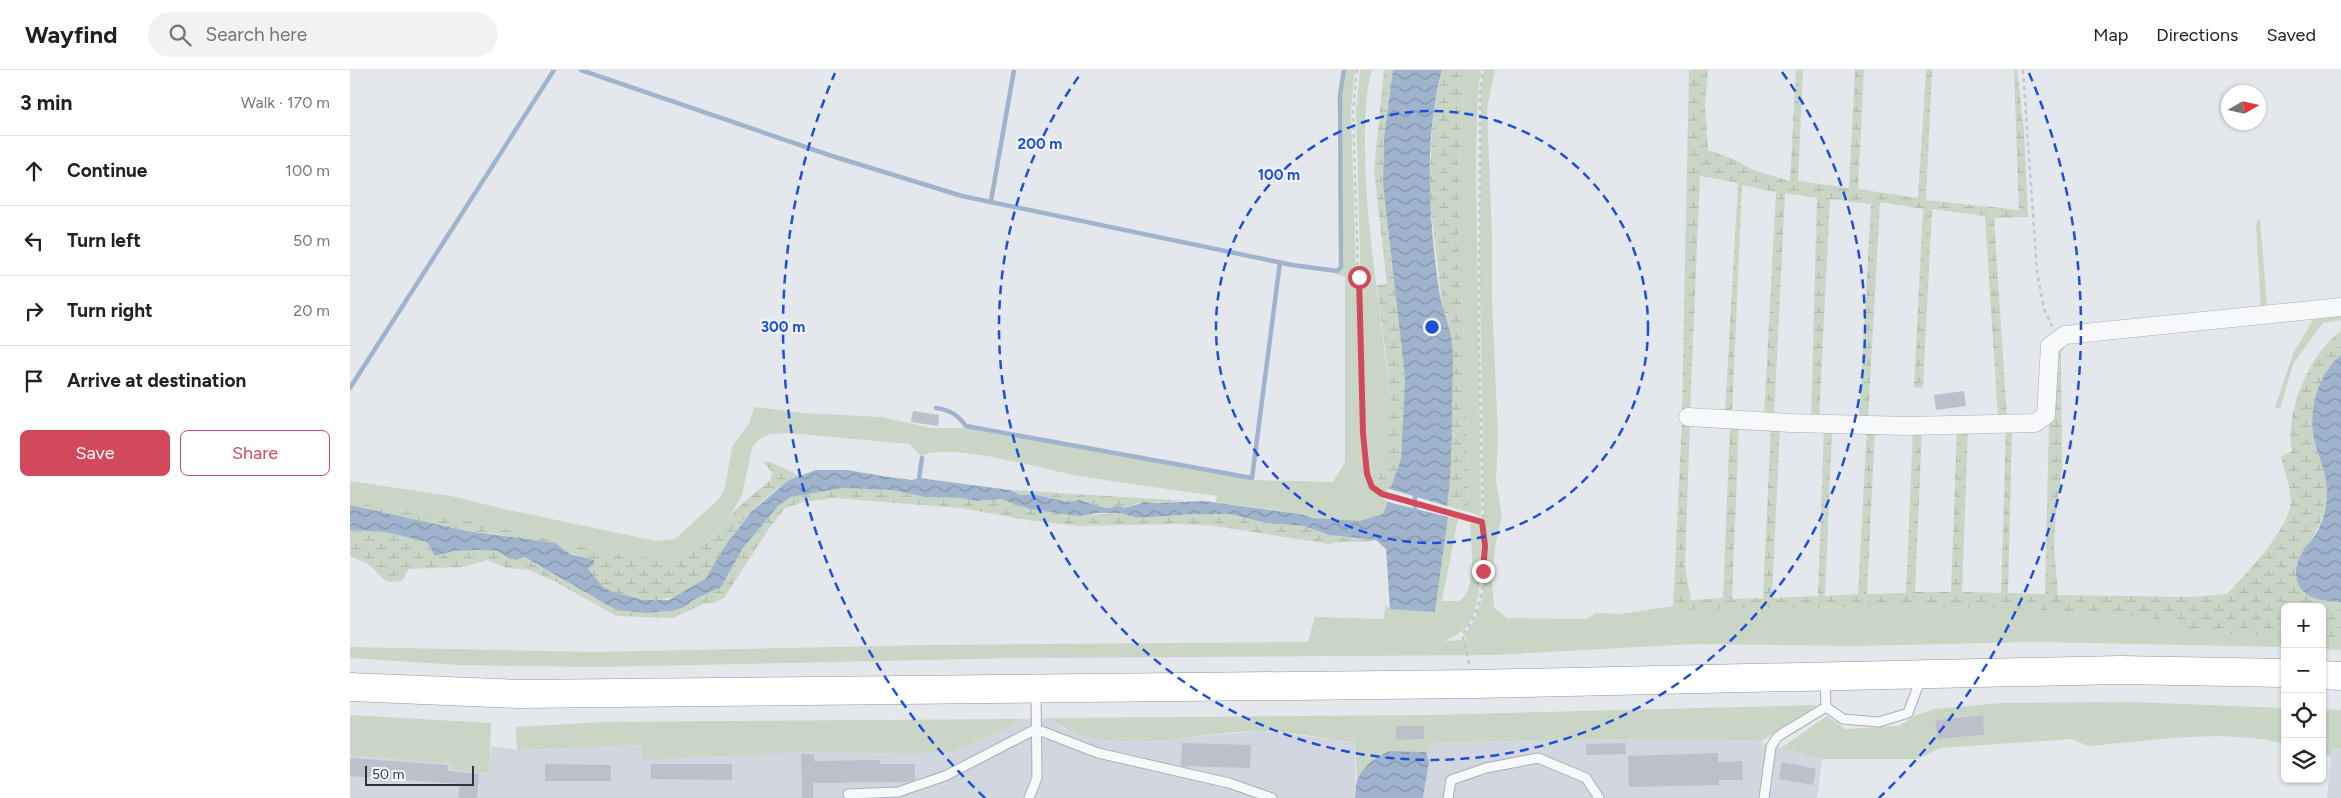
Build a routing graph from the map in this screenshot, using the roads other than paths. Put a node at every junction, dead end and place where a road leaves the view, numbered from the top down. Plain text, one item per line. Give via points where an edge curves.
1 (2341, 307) edge
2 (1688, 417) dead end
3 (2281, 673) edge
4 (2326, 675) edge
5 (1922, 676) junction
6 (2341, 676) edge
7 (1825, 677) junction
8 (350, 687) edge
9 (1036, 687) junction
10 (1826, 707) junction
11 (1036, 729) junction
12 (848, 794) dead end
13 (1763, 797) edge
14 (1029, 798) edge
15 (1272, 798) edge
16 (1448, 798) edge
17 (1599, 798) edge

1 - 2 street via 2059,338 2048,352 2046,415 2035,422 1909,426
3 - 5 highway via 2120,670
4 - 6 highway
5 - 7 highway
5 - 10 lane via 1908,713 1879,722 1843,719
7 - 9 highway via 1474,684
7 - 10 lane
8 - 9 highway via 512,694
9 - 11 lane
10 - 13 lane via 1777,737 1771,747
11 - 12 lane via 945,776 898,792
11 - 14 lane via 1037,778
11 - 15 lane via 1098,753 1229,782
16 - 17 lane via 1451,780 1486,768 1538,758 1586,778

